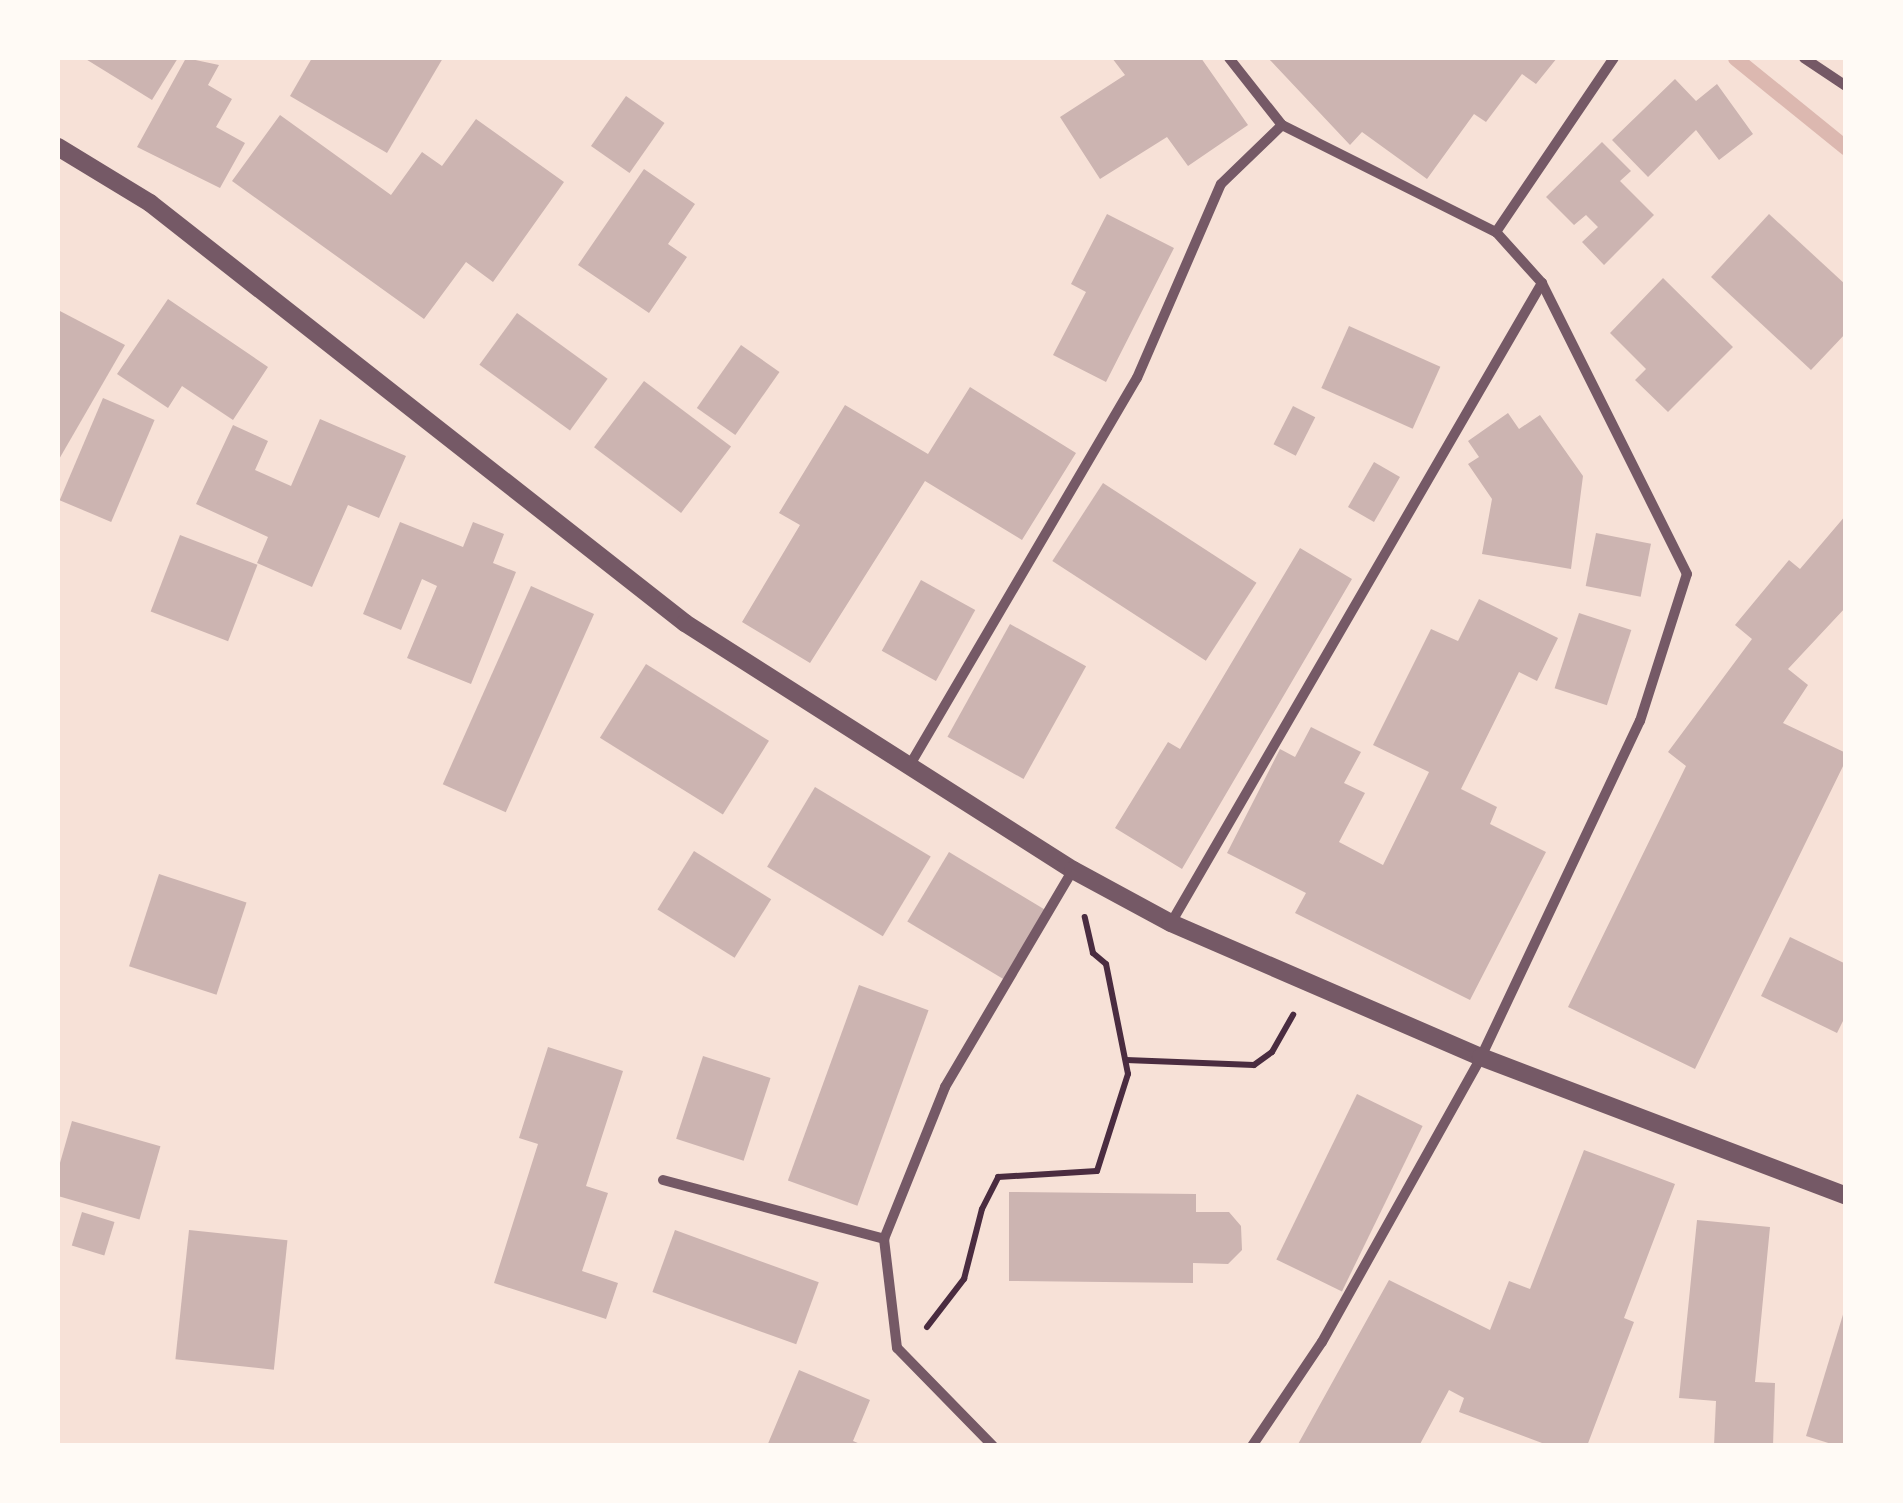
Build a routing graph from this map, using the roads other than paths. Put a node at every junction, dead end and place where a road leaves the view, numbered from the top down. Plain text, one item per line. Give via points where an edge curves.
1 (1229, 58) edge
2 (1614, 58) edge
3 (1804, 58) edge
4 (1846, 86) edge
5 (1282, 125) junction
6 (58, 146) edge
7 (1496, 232) junction
8 (1542, 283) junction
9 (911, 764) junction
10 (1074, 870) junction
11 (1172, 923) junction
12 (1481, 1057) junction
13 (663, 1180) dead end
14 (1846, 1196) edge
15 (884, 1238) junction
16 (993, 1446) edge
17 (1252, 1446) edge

1 - 5 street
2 - 7 street
3 - 4 street
5 - 7 street
5 - 9 street via 1221,184 1136,378
6 - 9 street via 150,203 685,623
7 - 8 street
8 - 11 street
8 - 12 street via 1687,574 1640,721
9 - 10 street
10 - 11 street
10 - 15 street via 945,1087
11 - 12 street
12 - 14 street
12 - 17 street via 1322,1342
13 - 15 street
15 - 16 street via 897,1348

